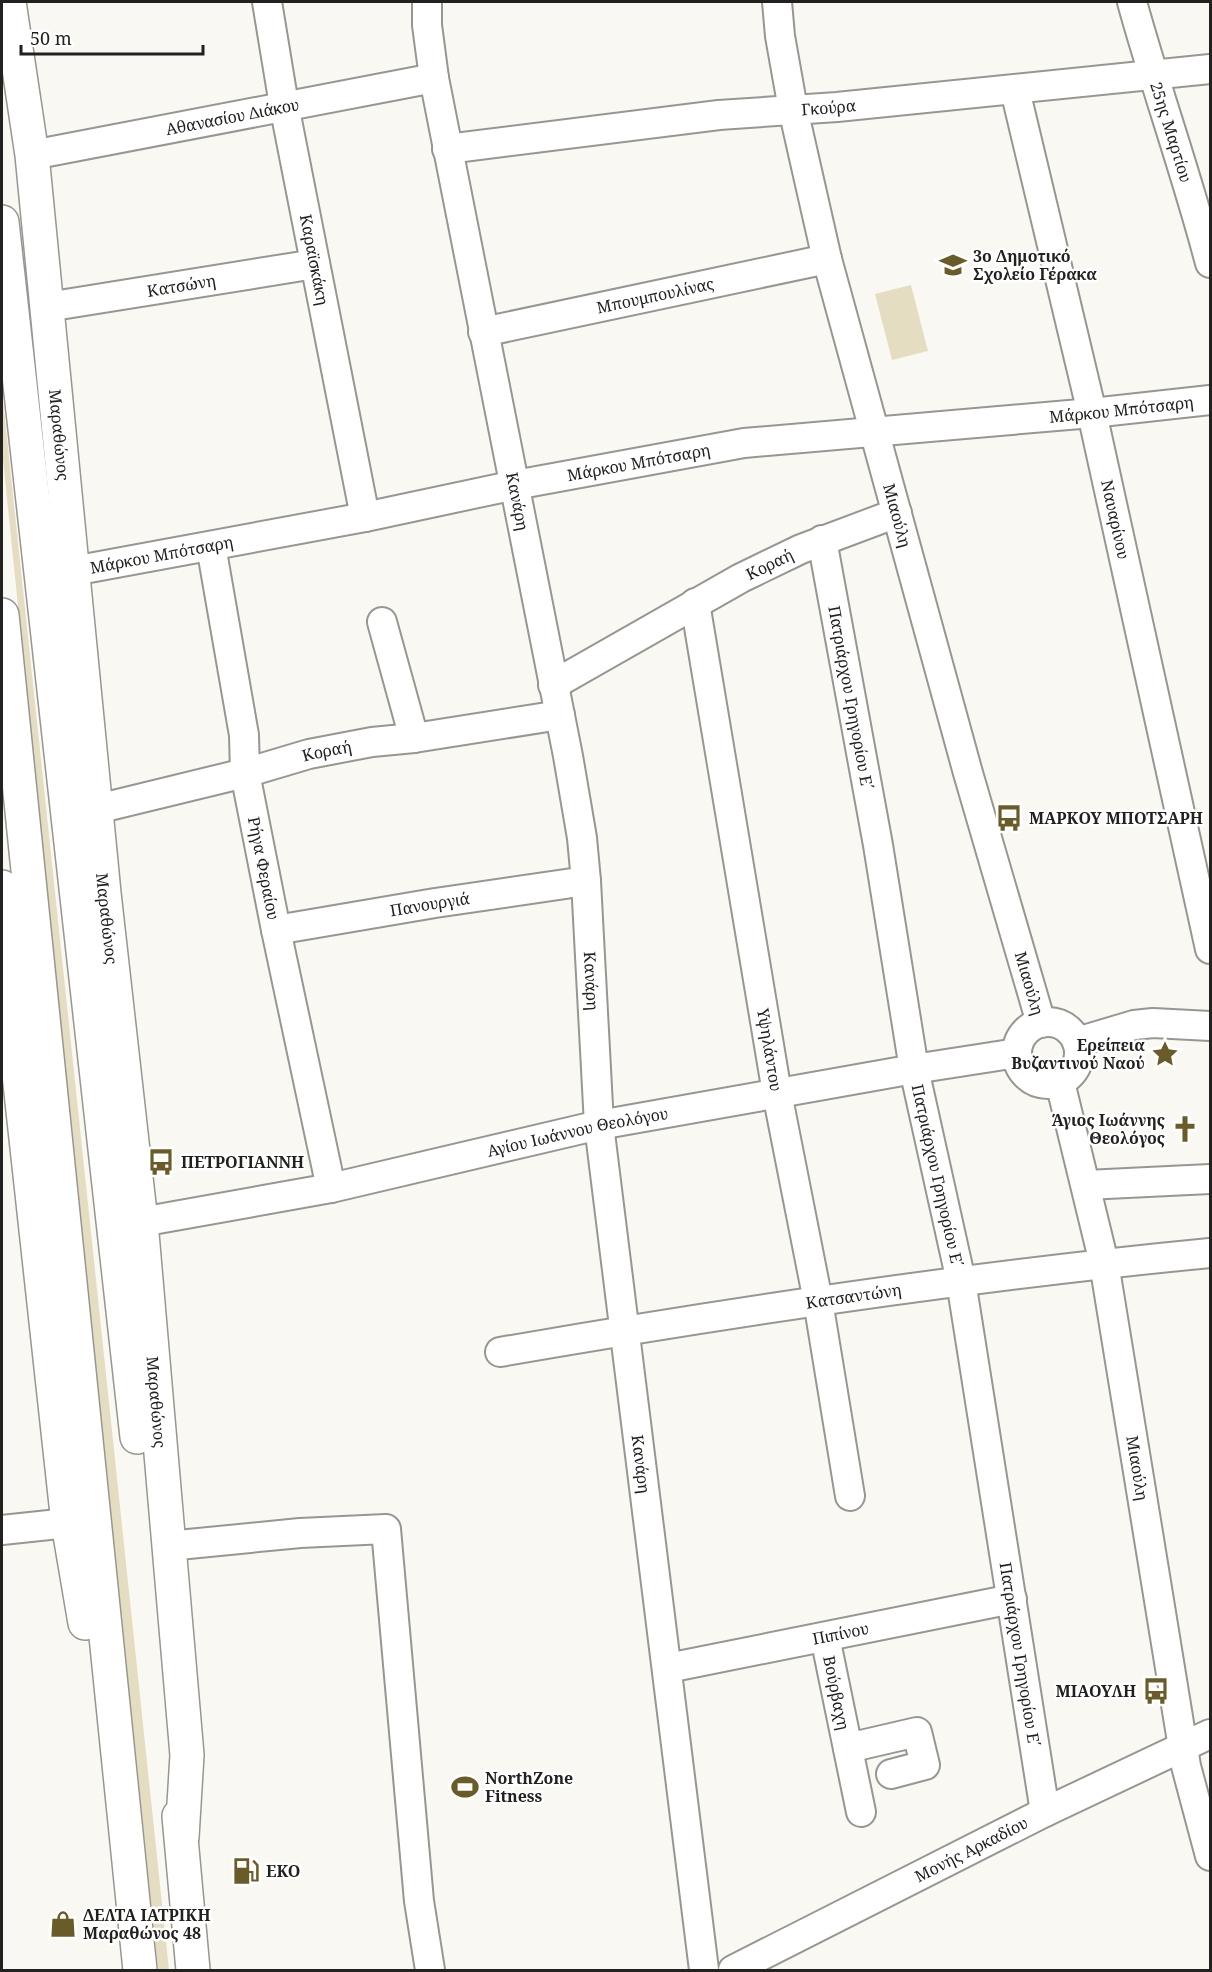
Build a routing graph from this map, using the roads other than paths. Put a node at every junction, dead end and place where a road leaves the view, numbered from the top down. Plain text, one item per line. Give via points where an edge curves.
1 (9, 2) edge
2 (267, 2) edge
3 (427, 2) edge
4 (777, 2) edge
5 (1132, 2) edge
6 (1210, 69) edge
7 (1152, 74) junction
8 (434, 78) junction
9 (1015, 90) junction
10 (284, 105) junction
11 (793, 109) junction
12 (447, 149) junction
13 (32, 155) junction
14 (2, 222) edge
15 (827, 259) junction
16 (1210, 263) edge
17 (315, 264) junction
18 (47, 307) junction
19 (483, 332) junction
20 (1210, 400) edge
21 (1092, 413) junction
22 (874, 432) junction
23 (515, 485) junction
24 (897, 513) junction
25 (365, 517) junction
26 (822, 540) junction
27 (212, 546) junction
28 (72, 571) junction
29 (695, 603) junction
30 (2, 615) edge
31 (382, 622) dead end
32 (553, 685) junction
33 (560, 715) junction
34 (414, 738) junction
35 (245, 773) junction
36 (97, 809) junction
37 (586, 881) junction
38 (2, 887) edge
39 (276, 930) junction
40 (1210, 949) edge
41 (1041, 1023) junction
42 (1210, 1026) edge
43 (1077, 1042) junction
44 (1017, 1053) junction
45 (10, 1065) edge
46 (914, 1069) junction
47 (1060, 1082) junction
48 (777, 1093) junction
49 (599, 1125) junction
50 (1210, 1179) edge
51 (1086, 1185) junction
52 (331, 1188) junction
53 (141, 1222) junction
54 (1210, 1253) edge
55 (1104, 1263) junction
56 (961, 1281) junction
57 (818, 1301) junction
58 (624, 1331) junction
59 (500, 1352) dead end
60 (850, 1496) dead end
61 (68, 1524) junction
62 (2, 1530) edge
63 (168, 1546) junction
64 (1012, 1599) junction
65 (825, 1637) junction
66 (668, 1668) junction
67 (1210, 1734) edge
68 (1183, 1747) junction
69 (848, 1748) junction
70 (891, 1774) dead end
71 (861, 1812) dead end
72 (1045, 1812) junction
73 (182, 1838) junction
74 (1210, 1856) edge
75 (133, 1896) junction
76 (140, 1971) edge
77 (194, 1971) edge
78 (430, 1971) edge
79 (704, 1971) edge
80 (733, 1971) edge

1 - 13 main road, Μαραθώνος
2 - 10 street, Καραϊσκάκη
3 - 8 street, Κανάρη
4 - 11 street, Μιαούλη
5 - 7 street, 25ης Μαρτίου
6 - 7 street, Γκούρα
7 - 9 street, Γκούρα
7 - 16 street, 25ης Μαρτίου
8 - 10 street, Αθανασίου Διάκου
8 - 12 street, Κανάρη
9 - 11 street, Γκούρα
9 - 21 street, Ναυαρίνου
10 - 13 street, Αθανασίου Διάκου
10 - 17 street, Καραϊσκάκη
11 - 12 street, Γκούρα
11 - 15 street, Μιαούλη
12 - 19 street, Κανάρη
13 - 18 main road, Μαραθώνος
14 - 73 main road, Μαραθώνος
15 - 19 street, Μπουμπουλίνας
15 - 22 street, Μιαούλη
17 - 18 street, Κατσώνη
17 - 25 street, Καραϊσκάκη
18 - 28 main road, Μαραθώνος
19 - 23 street, Κανάρη
20 - 21 street, Μάρκου Μπότσαρη
21 - 22 street, Μάρκου Μπότσαρη
21 - 40 street, Ναυαρίνου
22 - 23 street, Μάρκου Μπότσαρη via 744,443
22 - 24 street, Μιαούλη
23 - 25 street, Μάρκου Μπότσαρη
23 - 32 street, Κανάρη
24 - 26 street, Κοραή
24 - 41 street, Μιαούλη
25 - 27 street, Μάρκου Μπότσαρη
26 - 29 street, Κοραή
26 - 46 street, Πατριάρχου Γρηγορίου Ε΄
27 - 28 street, Μάρκου Μπότσαρη
27 - 35 street, Ρήγα Φεραίου via 244,735
28 - 36 main road, Μαραθώνος
29 - 32 street, Κοραή
29 - 48 street, Υψηλάντου
30 - 75 main road
31 - 34 street
32 - 33 street, Κανάρη
33 - 34 street, Κοραή
33 - 37 street, Κανάρη
34 - 35 street, Κοραή via 309,754
35 - 36 street, Κοραή
35 - 39 street, Ρήγα Φεραίου
36 - 53 main road, Μαραθώνος
37 - 39 street, Πανουργιά
37 - 49 street, Κανάρη
38 - 45 main road
39 - 52 street, Ρήγα Φεραίου
41 - 43 street via 1064,1026
41 - 44 street via 1026,1031
42 - 43 street via 1134,1025
43 - 47 street via 1078,1062
44 - 46 street, Αγίου Ιωάννου Θεολόγου
44 - 47 street via 1028,1077 1047,1084
45 - 61 main road
46 - 48 street, Αγίου Ιωάννου Θεολόγου
46 - 56 street, Πατριάρχου Γρηγορίου Ε΄
47 - 51 street, Μιαούλη
48 - 49 street, Αγίου Ιωάννου Θεολόγου
48 - 57 street, Υψηλάντου
49 - 52 street, Αγίου Ιωάννου Θεολόγου
49 - 58 street, Κανάρη
50 - 51 street
51 - 55 street, Μιαούλη
52 - 53 street, Αγίου Ιωάννου Θεολόγου
53 - 63 main road, Μαραθώνος
54 - 55 street, Κατσαντώνη
55 - 56 street, Κατσαντώνη
55 - 68 street, Μιαούλη
56 - 57 street, Κατσαντώνη
56 - 64 street, Πατριάρχου Γρηγορίου Ε΄
57 - 58 street, Κατσαντώνη
57 - 60 street, Υψηλάντου
58 - 59 street, Κατσαντώνη
58 - 66 street, Κανάρη
61 - 62 street
61 - 75 main road
63 - 73 main road, Μαραθώνος via 187,1755
63 - 78 street via 386,1529 419,1901
64 - 65 street, Πιπίνου
64 - 72 street, Πατριάρχου Γρηγορίου Ε΄
65 - 66 street, Πιπίνου
65 - 69 street, Βούρβαχη
66 - 79 street, Κανάρη
67 - 68 street, Μονής Αρκαδίου
68 - 72 street, Μονής Αρκαδίου
68 - 74 street, Μιαούλη
69 - 70 street, Βούρβαχη via 917,1732 925,1766
69 - 71 street, Βούρβαχη
72 - 80 street, Μονής Αρκαδίου
73 - 77 main road, Μαραθώνος
75 - 76 main road

